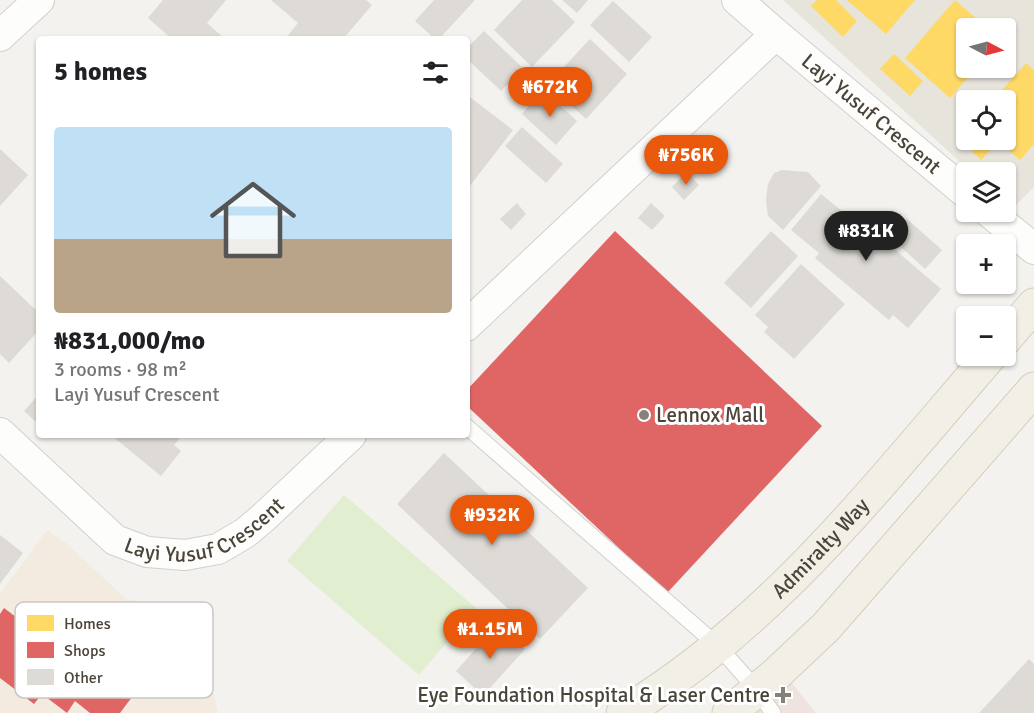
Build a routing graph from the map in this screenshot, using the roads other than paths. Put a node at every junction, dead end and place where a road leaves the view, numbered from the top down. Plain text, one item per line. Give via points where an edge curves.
1 (39, 0) edge
2 (737, 0) edge
3 (776, 34) junction
4 (0, 36) edge
5 (956, 185) edge
6 (1000, 222) edge
7 (1034, 249) edge
8 (1034, 305) edge
9 (470, 322) edge
10 (1016, 326) edge
11 (981, 366) edge
12 (1034, 389) edge
13 (470, 429) edge
14 (0, 433) edge
15 (348, 438) edge
16 (718, 646) junction
17 (765, 701) edge
18 (623, 713) edge
19 (729, 713) edge

1 - 4 street
2 - 3 street, Layi Yusuf Crescent
3 - 5 street, Layi Yusuf Crescent
3 - 9 street
6 - 7 street
8 - 10 main road
11 - 16 main road, Admiralty Way via 838,530 790,581
12 - 17 main road via 826,627 775,675
13 - 16 lane
14 - 15 street, Layi Yusuf Crescent via 115,540 147,552 185,555 218,549 245,533
16 - 17 lane
16 - 18 main road, Admiralty Way
17 - 19 main road

